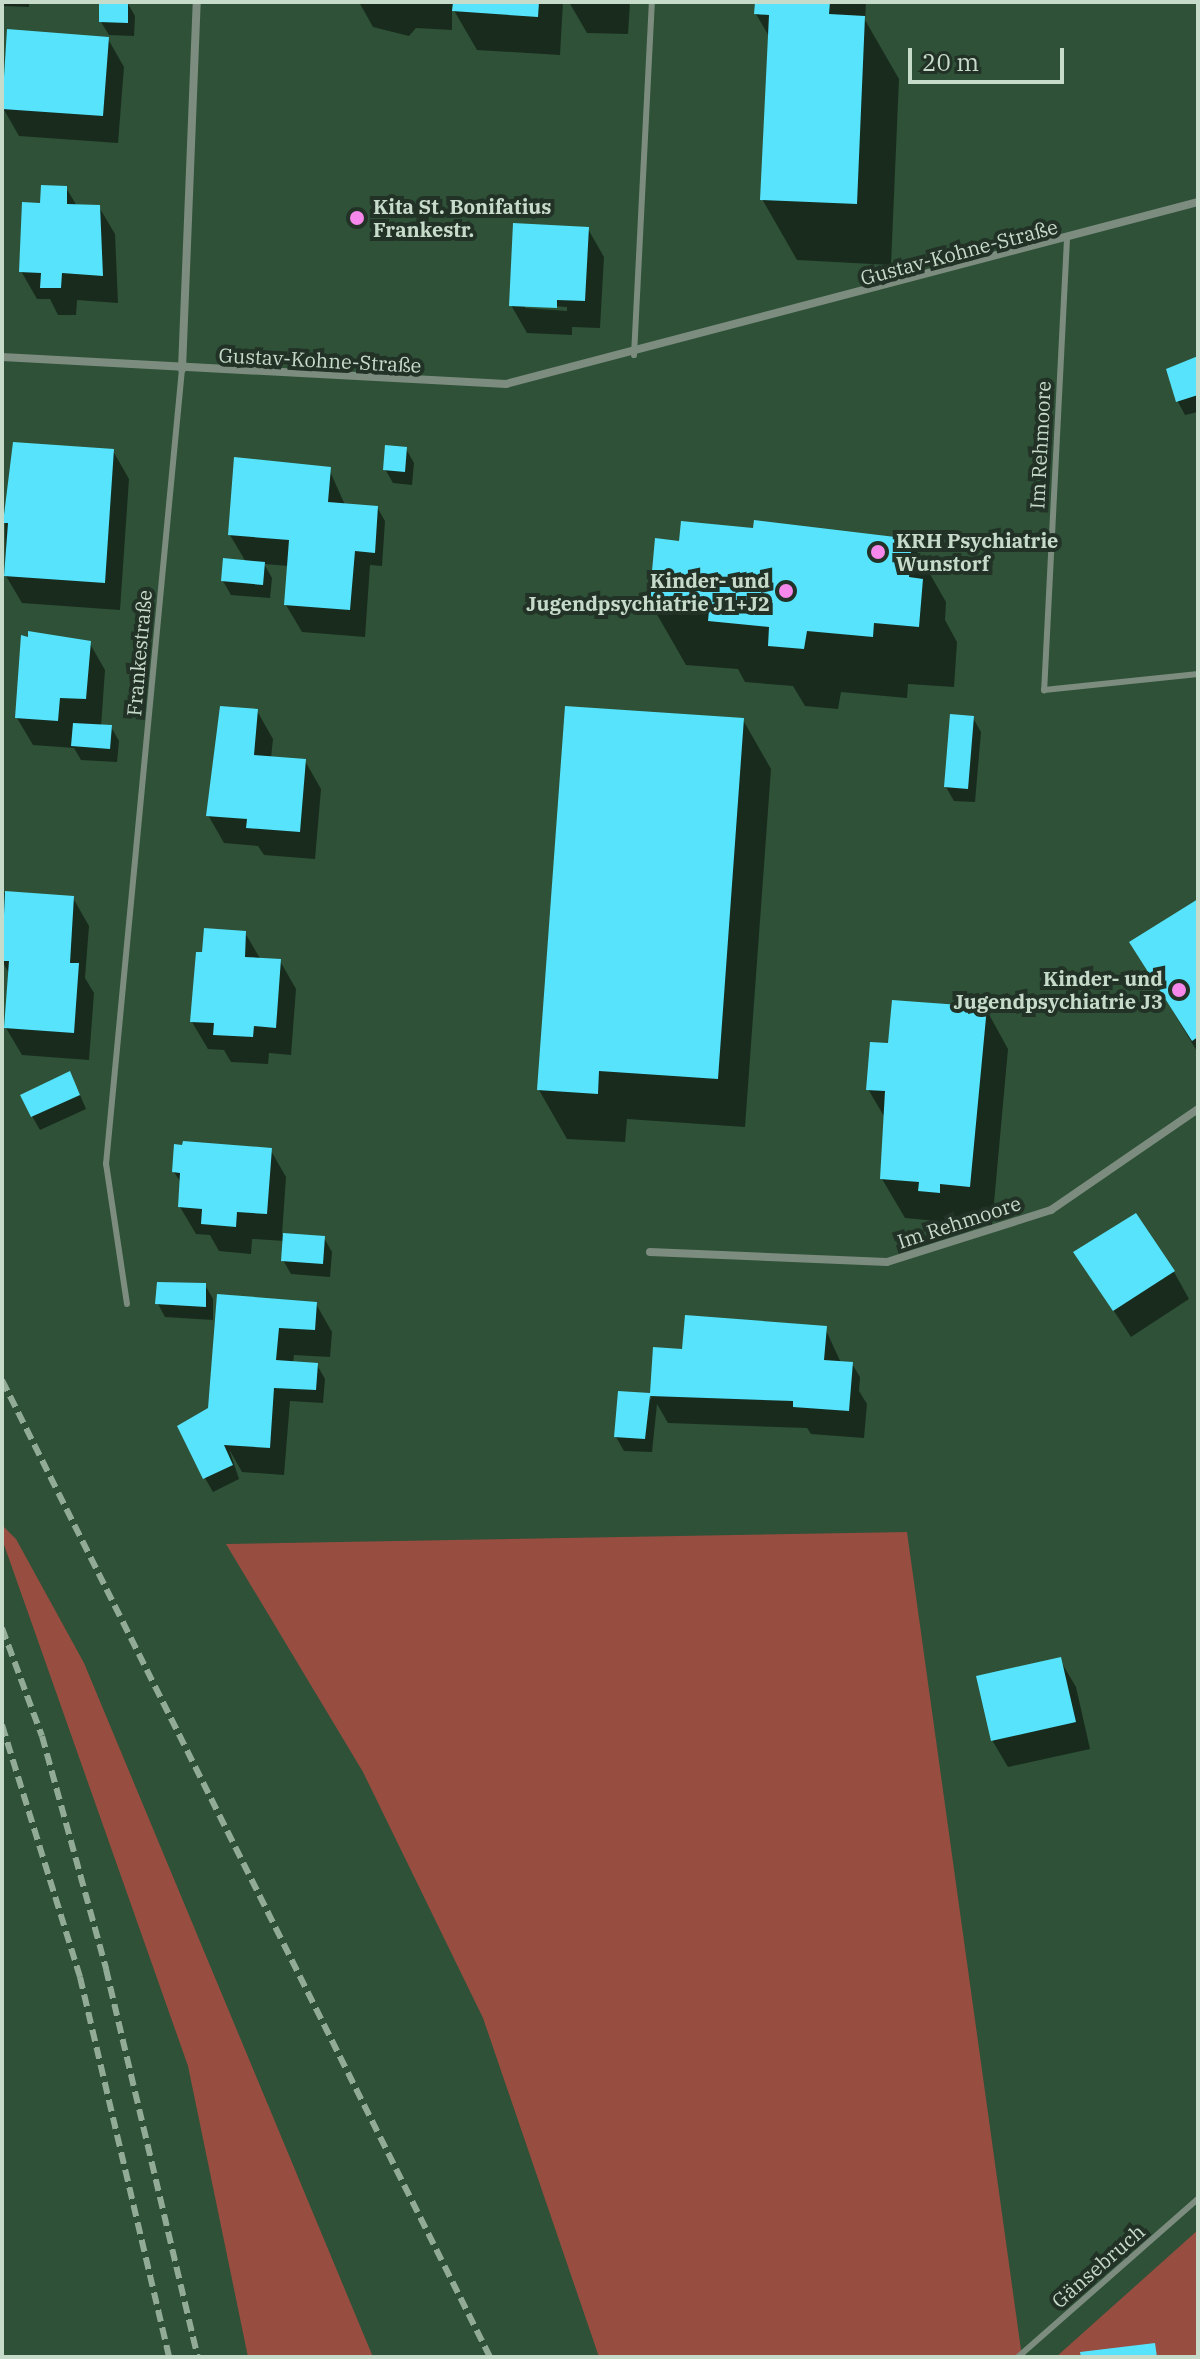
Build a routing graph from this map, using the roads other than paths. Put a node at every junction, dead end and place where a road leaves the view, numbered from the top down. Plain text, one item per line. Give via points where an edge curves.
1 (197, 2) edge
2 (652, 2) edge
3 (1198, 202) edge
4 (1067, 239) junction
5 (634, 355) junction
6 (2, 357) edge
7 (182, 369) junction
8 (1198, 674) edge
9 (1198, 1109) edge
10 (650, 1252) dead end
11 (127, 1304) dead end
12 (1198, 2199) edge
13 (1018, 2357) edge

1 - 7 street, Frankestraße
2 - 5 lane
3 - 4 street, Gustav-Kohne-Straße
4 - 5 street, Gustav-Kohne-Straße
4 - 8 lane, Im Rehmoore via 1044,690
5 - 7 street, Gustav-Kohne-Straße via 506,384
6 - 7 street, Gustav-Kohne-Straße
7 - 11 lane, Frankestraße via 106,1164
9 - 10 street, Im Rehmoore via 1051,1210 887,1262
12 - 13 lane, Gänsebruch

